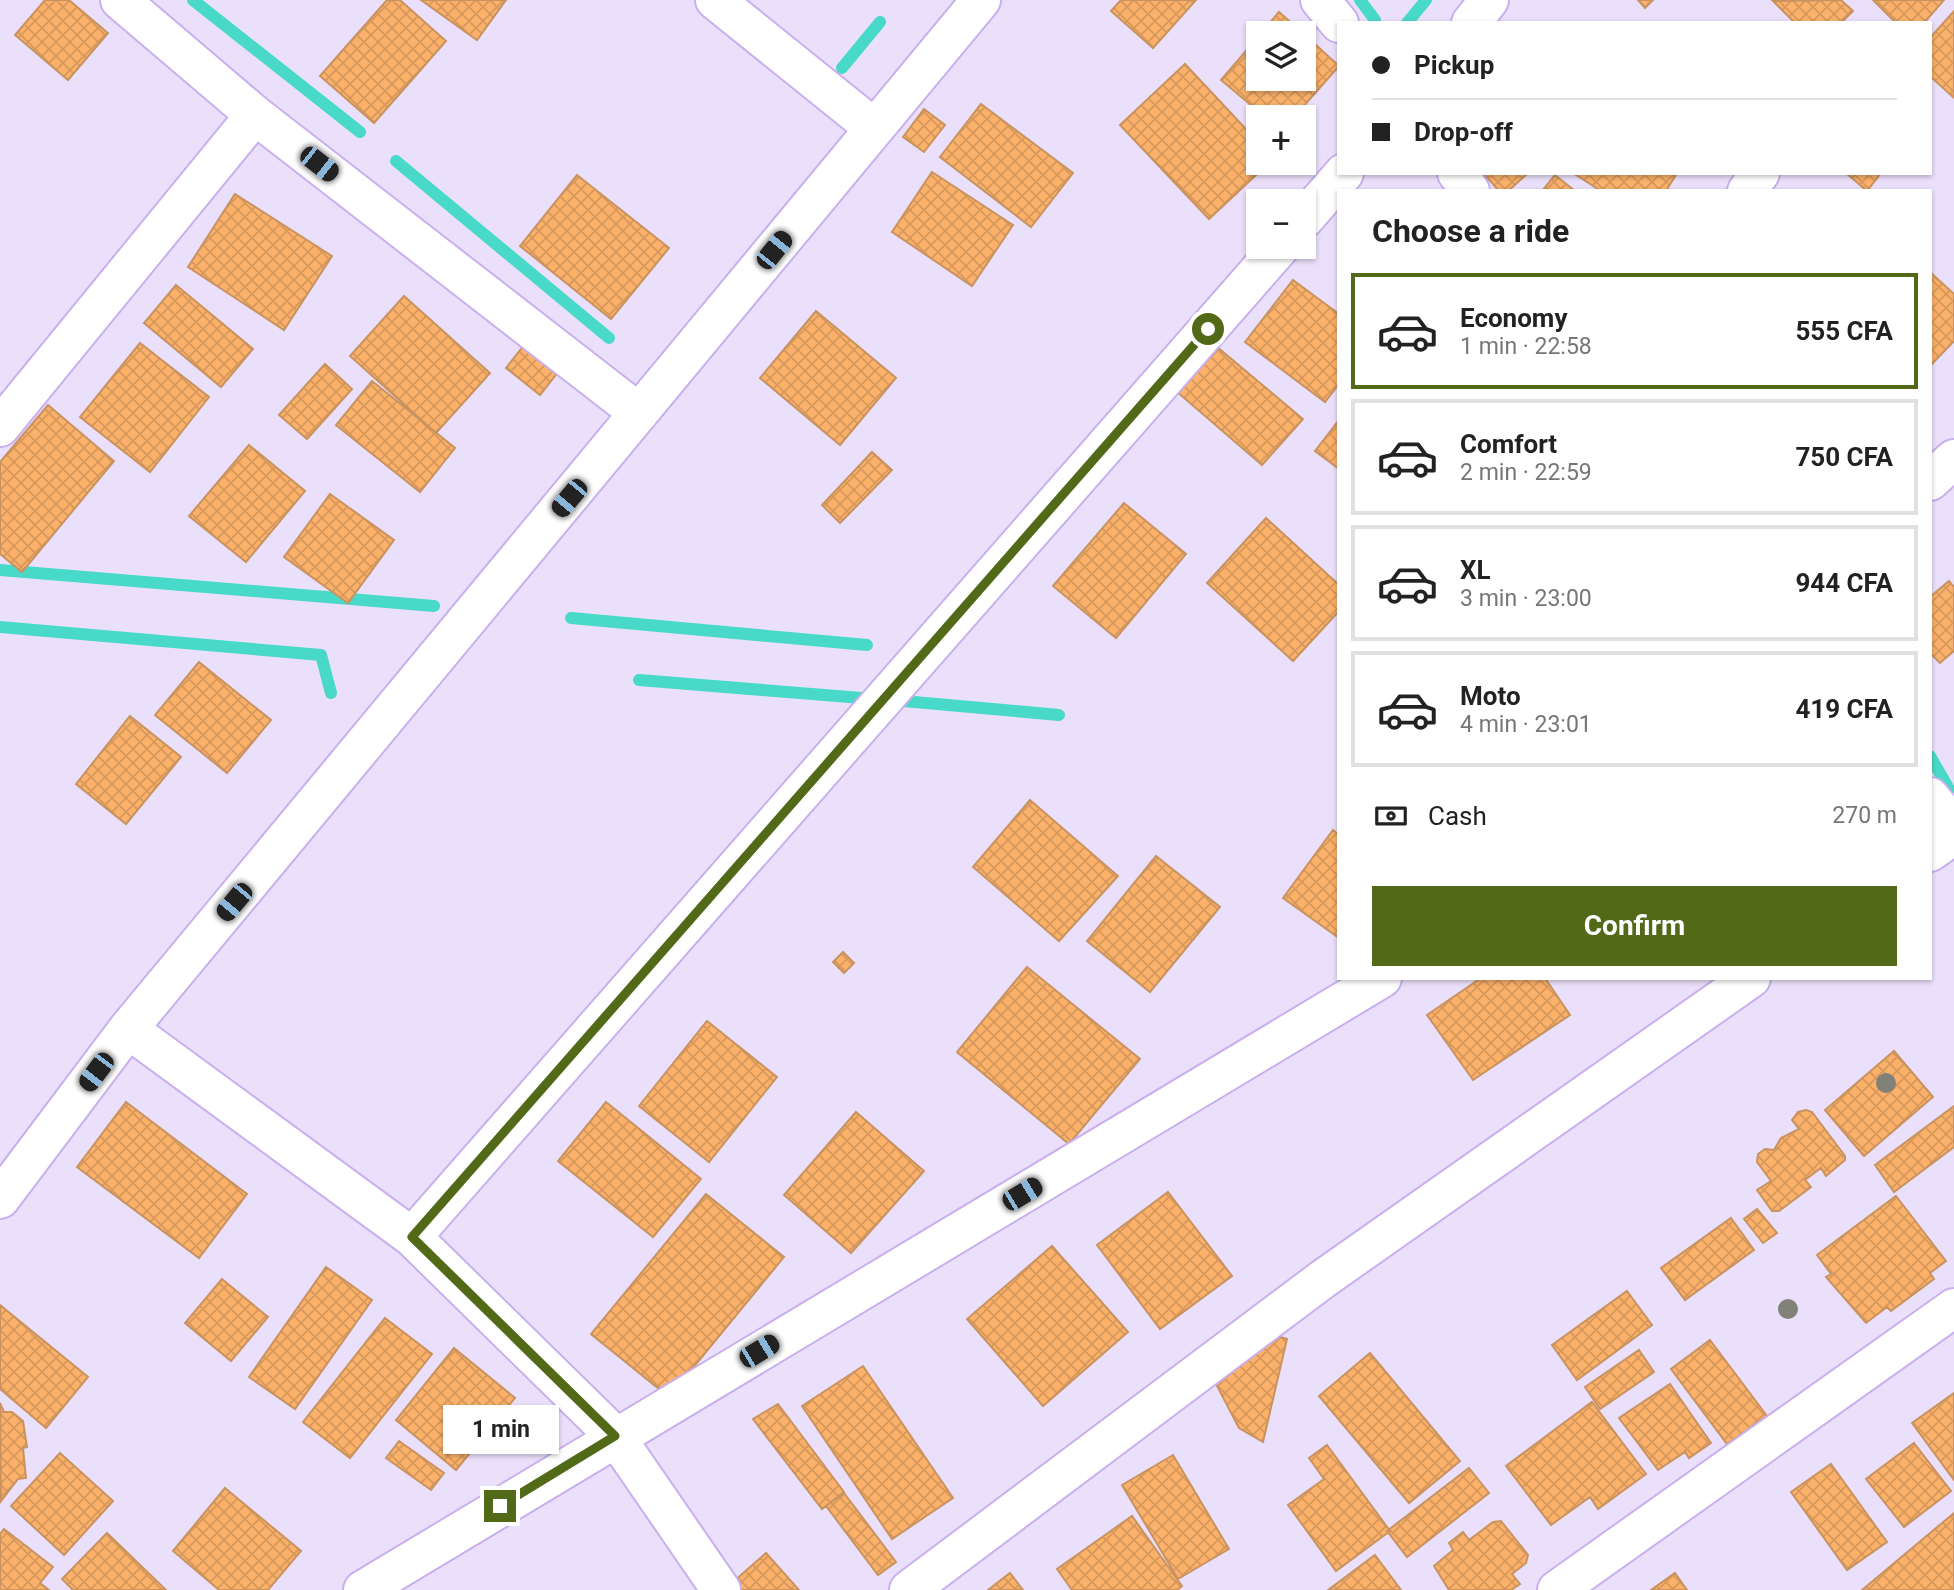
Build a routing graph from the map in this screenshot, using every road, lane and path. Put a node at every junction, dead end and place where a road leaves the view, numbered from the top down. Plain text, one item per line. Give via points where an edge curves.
1 (120, 0) edge
2 (715, 0) edge
3 (981, 0) edge
4 (1320, 0) edge
5 (1489, 0) edge
6 (1337, 21) edge
7 (1473, 21) edge
8 (255, 115) junction
9 (874, 128) junction
10 (1342, 175) edge
11 (1758, 175) edge
12 (1748, 189) edge
13 (1316, 205) edge
14 (1269, 259) edge
15 (639, 413) junction
16 (0, 427) edge
17 (1954, 459) edge
18 (1932, 479) edge
19 (1932, 800) edge
20 (1954, 827) edge
21 (1954, 835) edge
22 (1932, 851) edge
23 (1379, 980) edge
24 (1748, 980) edge
25 (128, 1029) junction
26 (0, 1199) edge
27 (412, 1237) junction
28 (1954, 1308) edge
29 (615, 1436) junction
30 (363, 1590) edge
31 (722, 1590) edge
32 (909, 1590) edge
33 (1557, 1590) edge

1 - 8 street
2 - 9 street
3 - 9 street
4 - 6 street
5 - 7 street
8 - 15 street
8 - 16 street
9 - 15 street
10 - 13 street
11 - 12 street
14 - 27 street
15 - 25 street
17 - 18 street
19 - 20 street
21 - 22 street
23 - 29 street
24 - 32 street via 1323,1279
25 - 26 street
25 - 27 street
27 - 29 street
28 - 33 street
29 - 30 street
29 - 31 street

